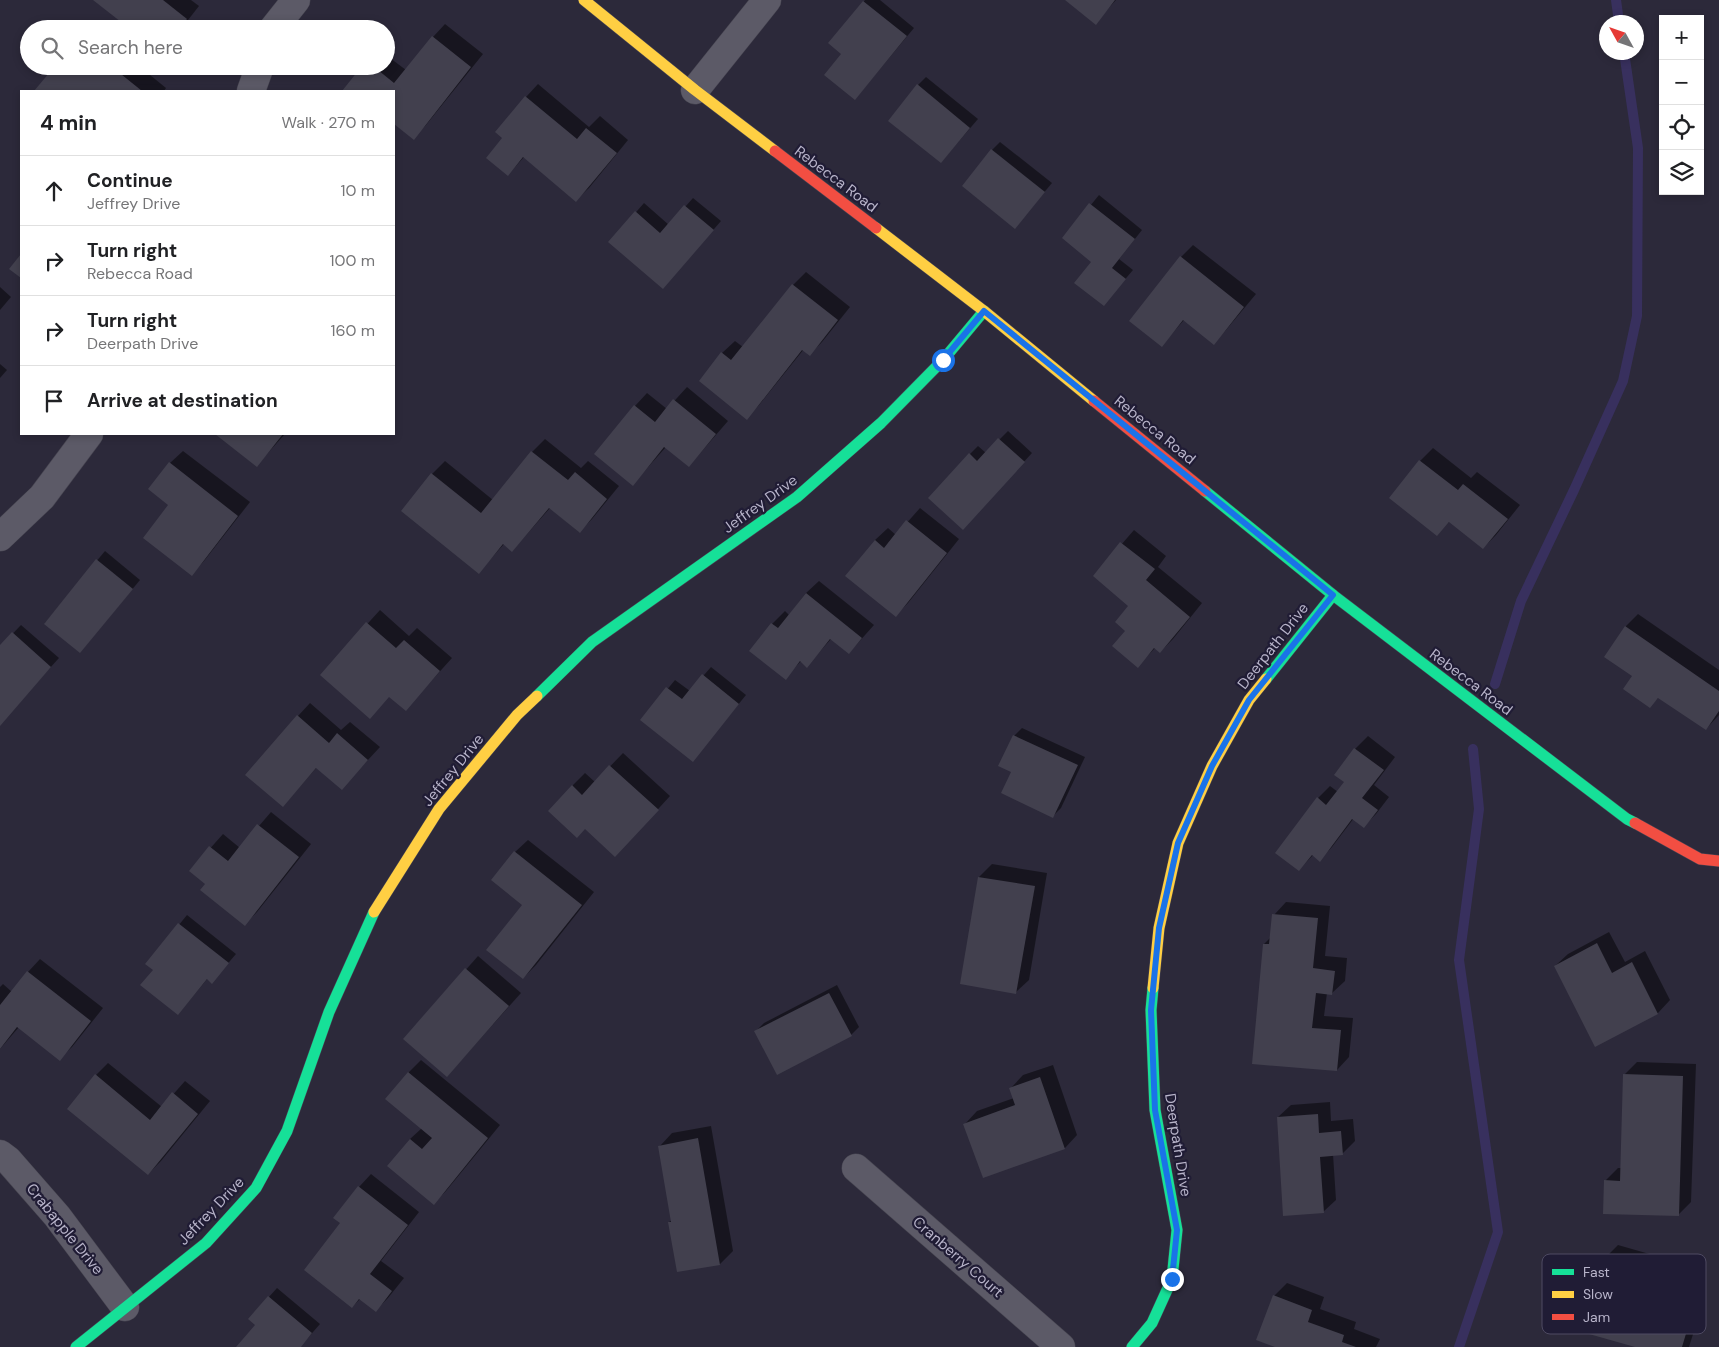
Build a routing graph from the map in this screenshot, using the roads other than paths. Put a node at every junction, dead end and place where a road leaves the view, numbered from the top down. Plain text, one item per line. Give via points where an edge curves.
1 (296, 0) edge
2 (584, 0) edge
3 (767, 0) edge
4 (280, 20) edge
5 (257, 75) edge
6 (251, 90) edge
7 (695, 90) junction
8 (984, 311) junction
9 (88, 435) edge
10 (0, 537) edge
11 (1333, 595) junction
12 (1719, 861) edge
13 (0, 1154) edge
14 (856, 1168) dead end
15 (125, 1307) junction
16 (76, 1347) edge
17 (1061, 1347) edge
18 (1132, 1347) edge

1 - 4 street
2 - 7 street, Rebecca Road
3 - 7 street
5 - 6 street
7 - 8 street, Rebecca Road
8 - 11 street, Rebecca Road
8 - 15 street, Jeffrey Drive via 943,360 881,423 797,497 592,642 517,716 439,808 375,910 329,1012 287,1131 256,1188 206,1243
9 - 10 street via 42,497
11 - 12 street, Rebecca Road via 1627,820 1700,859
11 - 18 street, Deerpath Drive via 1249,700 1212,766 1178,843 1159,928 1151,1010 1155,1110 1177,1230 1172,1279 1152,1323
13 - 15 street, Crabapple Drive via 58,1216
14 - 17 street, Cranberry Court
15 - 16 street, Jeffrey Drive

